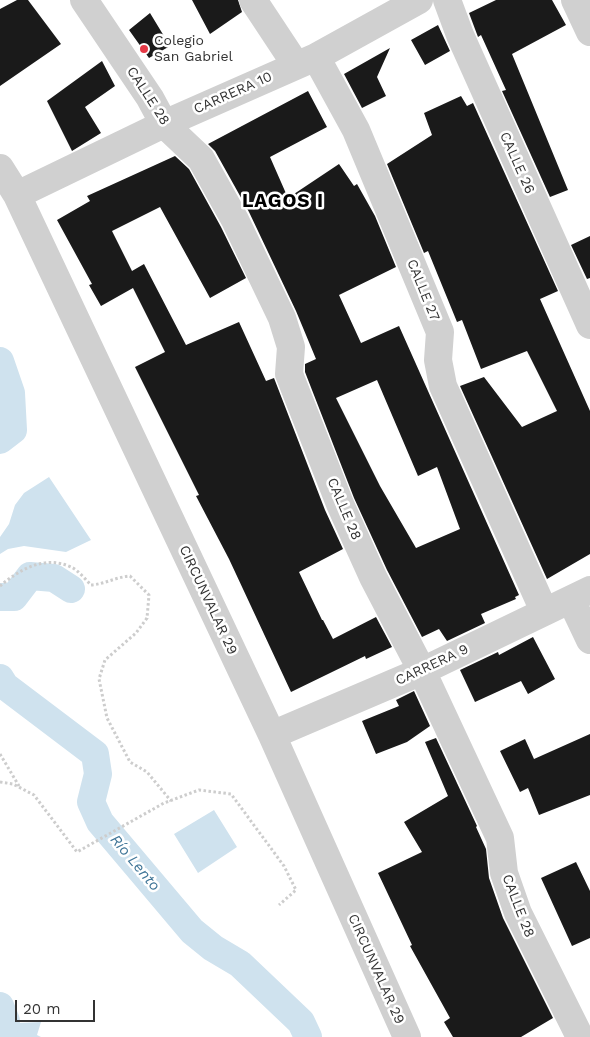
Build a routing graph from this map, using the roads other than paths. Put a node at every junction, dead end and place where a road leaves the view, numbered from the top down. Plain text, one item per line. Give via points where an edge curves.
1 (84, 0) edge
2 (253, 0) edge
3 (419, 0) edge
4 (447, 0) edge
5 (575, 0) edge
6 (590, 32) edge
7 (306, 61) junction
8 (164, 124) junction
9 (0, 168) edge
10 (17, 195) junction
11 (590, 325) edge
12 (580, 595) edge
13 (544, 611) junction
14 (590, 640) edge
15 (422, 671) junction
16 (272, 735) junction
17 (407, 1037) edge
18 (580, 1037) edge

1 - 8 street, CALLE 28
2 - 7 street, CALLE 27
3 - 7 street, CARRERA 10
4 - 11 street, CALLE 26
5 - 6 street
7 - 8 street, CARRERA 10
7 - 13 street, CALLE 27 via 356,130 440,332 438,360 443,386
8 - 10 street, CARRERA 10
8 - 15 street, CALLE 28 via 201,159 235,220 282,318 291,347 289,374 373,577
9 - 10 street, CIRCUNVALAR 29
10 - 16 street, CIRCUNVALAR 29
12 - 13 street, CARRERA 9
12 - 14 street
13 - 15 street, CARRERA 9
15 - 16 street, CARRERA 9
15 - 18 street, CALLE 28 via 500,838 504,873 518,913
16 - 17 street, CIRCUNVALAR 29

